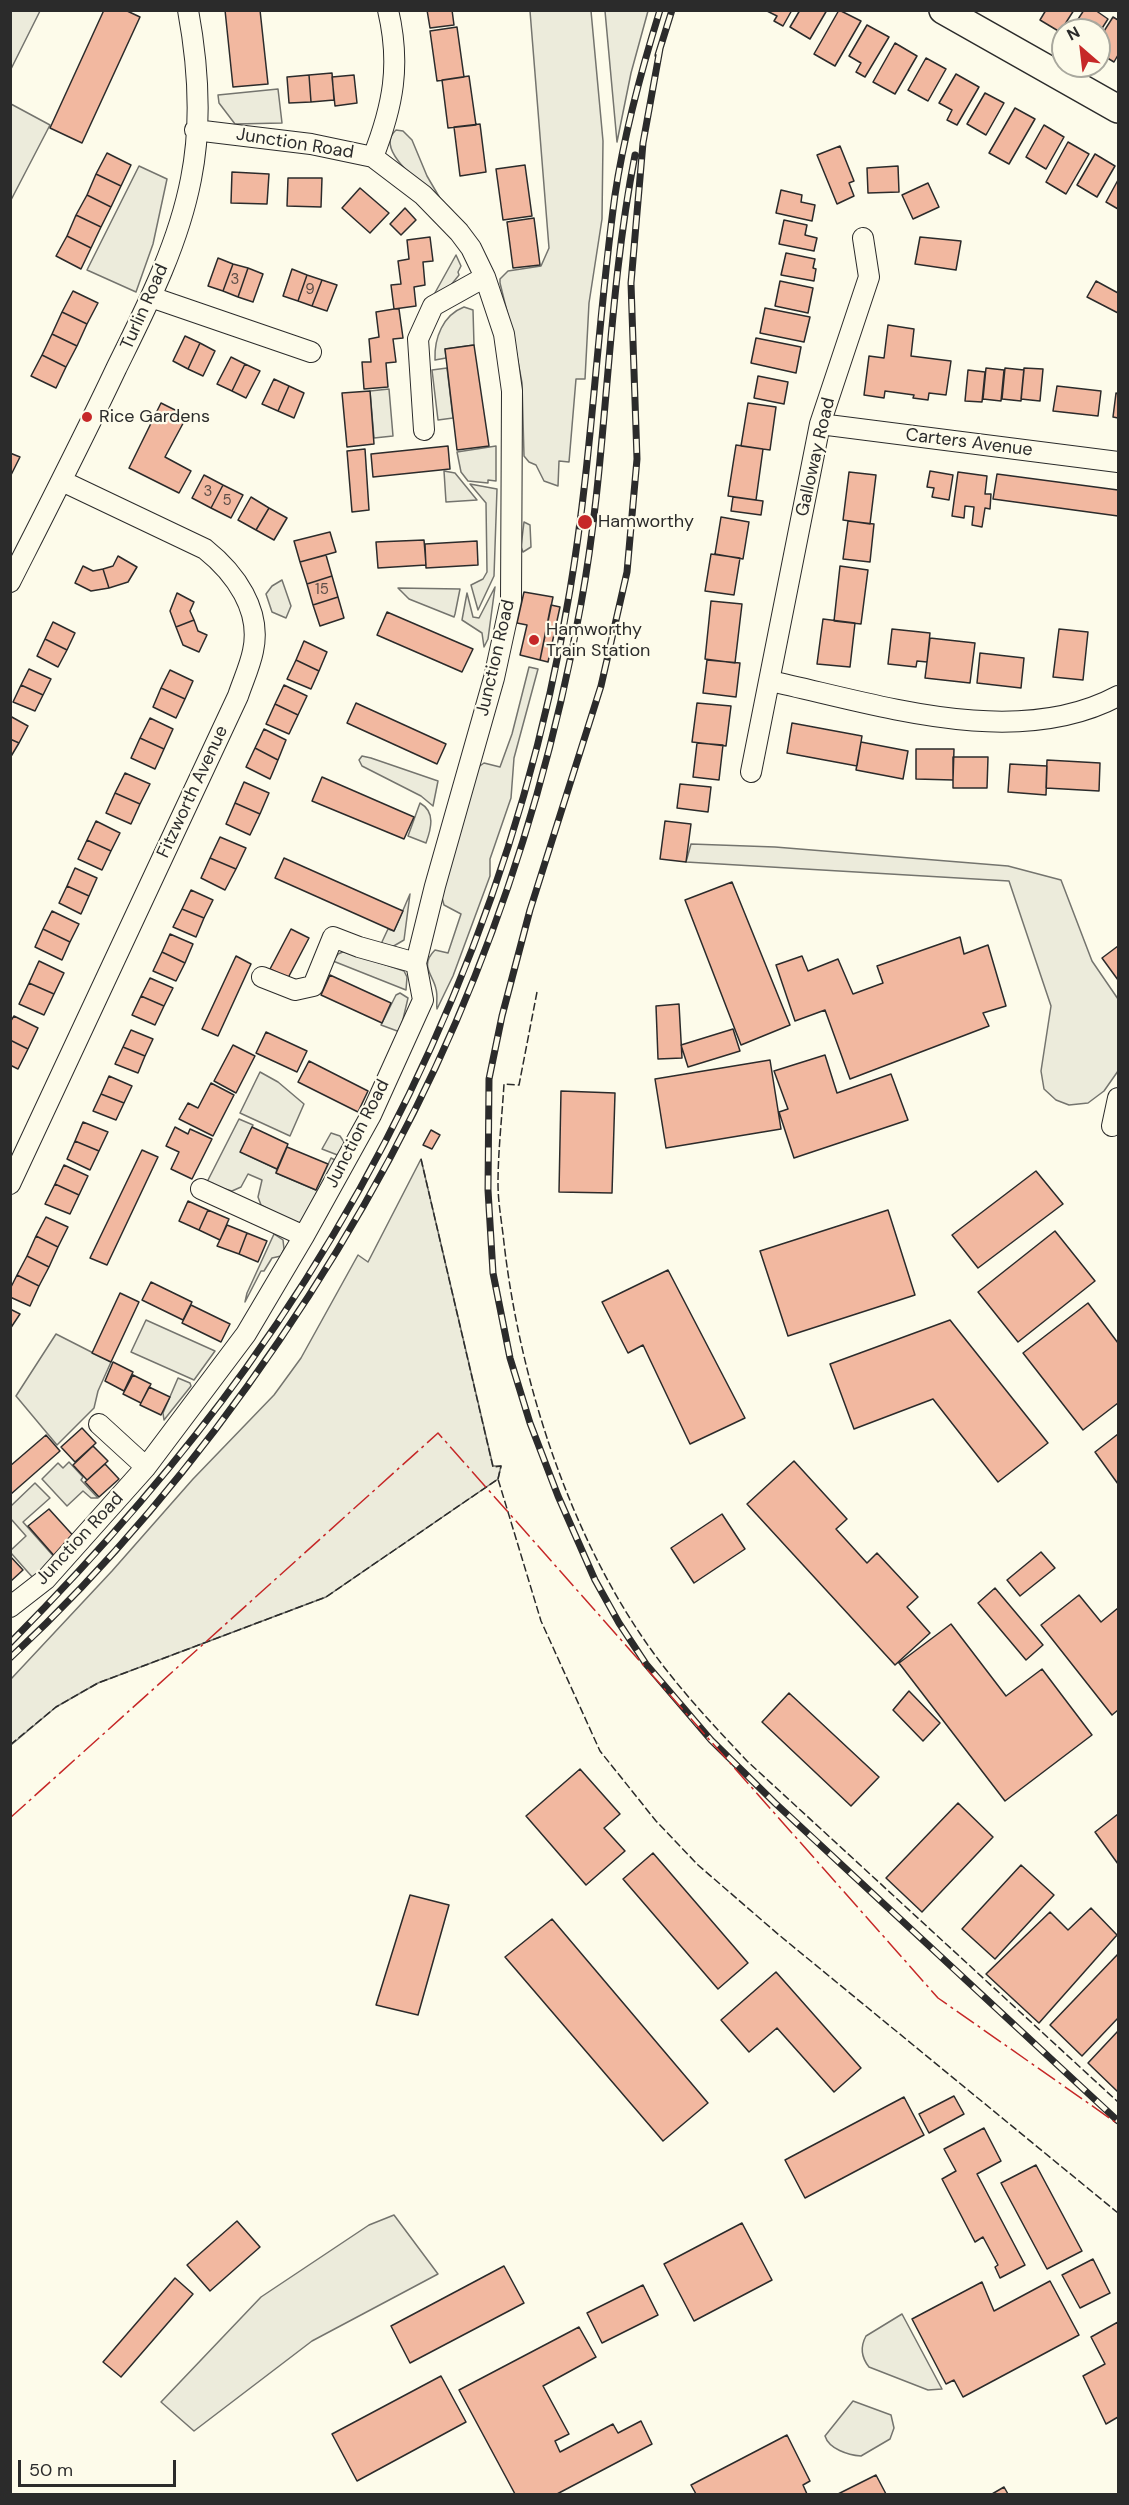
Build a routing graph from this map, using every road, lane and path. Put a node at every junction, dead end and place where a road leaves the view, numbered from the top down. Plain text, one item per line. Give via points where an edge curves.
1 (188, 10) edge
2 (388, 10) edge
3 (943, 10) edge
4 (1119, 109) edge
5 (195, 130) junction
6 (373, 157) junction
7 (863, 238) dead end
8 (484, 277) junction
9 (152, 297) junction
10 (311, 352) dead end
11 (820, 424) junction
12 (423, 430) dead end
13 (1119, 462) edge
14 (62, 481) junction
15 (17, 553) edge
16 (10, 582) edge
17 (770, 681) junction
18 (1119, 696) edge
19 (751, 772) dead end
20 (416, 963) junction
21 (261, 977) dead end
22 (1119, 1098) edge
23 (1112, 1126) dead end
24 (10, 1184) edge
25 (201, 1189) dead end
26 (304, 1236) junction
27 (99, 1424) dead end
28 (146, 1467) junction
29 (10, 1607) edge

1 - 5 street, Turlin Road via 197,57
2 - 6 street via 394,85 387,122
3 - 4 main road
5 - 6 street, Junction Road via 311,144
5 - 9 street, Turlin Road via 191,178
6 - 8 street, Junction Road via 404,178 459,232
7 - 11 street, Galloway Road via 867,286
8 - 12 street via 433,306 417,339
8 - 20 street, Junction Road via 504,334 512,391 511,600 494,678
9 - 10 street
9 - 14 street, Turlin Road
11 - 13 street, Carters Avenue
11 - 17 street, Galloway Road
14 - 15 street, Turlin Road
14 - 24 street, Fitzworth Avenue via 205,549 220,561 248,603 254,626 254,651 238,696
15 - 16 street, Turlin Road
17 - 18 street via 928,715 988,721 1061,717 1096,708
17 - 19 street, Galloway Road
20 - 21 street via 333,937 313,986 295,990
20 - 26 street, Junction Road via 423,1000 371,1115
22 - 23 street
25 - 26 street
26 - 28 street, Junction Road via 246,1335
27 - 28 street
28 - 29 street, Junction Road via 46,1579

